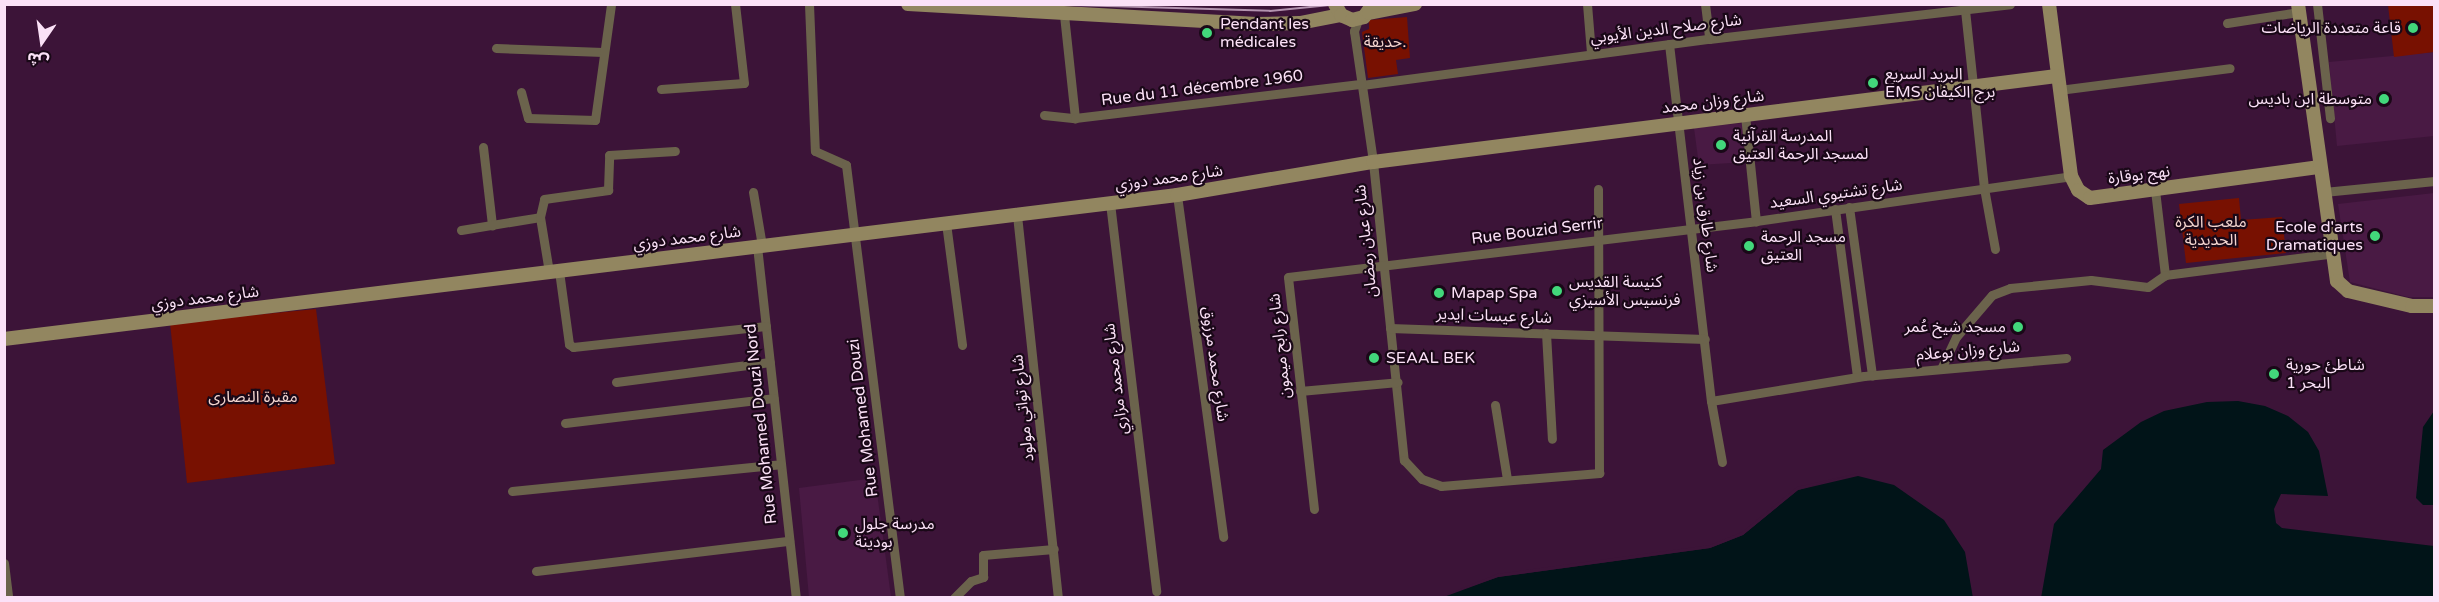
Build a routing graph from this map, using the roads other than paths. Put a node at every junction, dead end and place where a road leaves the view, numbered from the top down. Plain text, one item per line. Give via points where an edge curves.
1 (610, 4) edge
2 (735, 4) edge
3 (809, 4) edge
4 (908, 4) edge
5 (1415, 4) edge
6 (1587, 4) edge
7 (1705, 4) edge
8 (2010, 4) edge
9 (2049, 4) edge
10 (2317, 4) edge
11 (2299, 8) edge
12 (1338, 10) edge
13 (1965, 10) junction
14 (1367, 12) edge
15 (1064, 15) junction
16 (2227, 23) dead end
17 (1709, 39) junction
18 (1669, 44) junction
19 (496, 48) dead end
20 (603, 52) junction
21 (1591, 53) junction
22 (2230, 69) dead end
23 (2058, 83) junction
24 (1362, 85) junction
25 (1972, 87) junction
26 (661, 88) dead end
27 (521, 92) dead end
28 (1045, 115) dead end
29 (1745, 115) junction
30 (1075, 118) junction
31 (2330, 118) dead end
32 (1679, 123) junction
33 (483, 147) dead end
34 (675, 151) dead end
35 (1373, 162) junction
36 (2320, 167) junction
37 (2071, 176) junction
38 (2434, 181) edge
39 (1984, 188) junction
40 (1598, 189) dead end
41 (2156, 190) junction
42 (753, 192) dead end
43 (2324, 192) junction
44 (1177, 195) junction
45 (1110, 203) junction
46 (1850, 207) junction
47 (1835, 209) junction
48 (1017, 214) junction
49 (540, 217) junction
50 (1756, 221) junction
51 (946, 223) junction
52 (492, 225) junction
53 (1693, 228) junction
54 (461, 230) dead end
55 (857, 234) junction
56 (1599, 239) junction
57 (759, 246) junction
58 (1995, 249) dead end
59 (2330, 254) junction
60 (1384, 265) junction
61 (554, 271) junction
62 (2165, 275) junction
63 (2434, 306) edge
64 (766, 326) junction
65 (1390, 328) junction
66 (1546, 333) junction
67 (1601, 335) junction
68 (4, 339) edge
69 (1705, 339) junction
70 (962, 345) dead end
71 (2066, 358) dead end
72 (770, 362) junction
73 (1941, 369) junction
74 (1872, 375) junction
75 (1857, 377) junction
76 (616, 382) dead end
77 (1398, 382) junction
78 (1300, 391) junction
79 (774, 398) junction
80 (1711, 401) junction
81 (1495, 405) dead end
82 (565, 423) dead end
83 (1552, 439) dead end
84 (1722, 462) dead end
85 (781, 464) junction
86 (1507, 479) junction
87 (512, 491) dead end
88 (1314, 508) dead end
89 (1223, 537) dead end
90 (789, 541) junction
91 (1054, 549) junction
92 (5, 569) edge
93 (536, 571) dead end
94 (1156, 591) dead end
95 (8, 597) edge
96 (796, 597) edge
97 (900, 597) edge
98 (954, 597) edge
99 (1058, 597) edge

1 - 20 street
2 - 26 street via 744,82
3 - 55 street, Rue Mohamed Douzi via 815,151 846,165
4 - 15 street
5 - 14 street
6 - 21 street
7 - 17 street
8 - 13 street, شارع صلاح الدين الأيوبي
9 - 23 street
10 - 31 street
11 - 16 street
11 - 36 street
12 - 14 street
12 - 15 street via 1300,23 1256,24
13 - 17 street, شارع صلاح الدين الأيوبي
13 - 25 street
14 - 24 street, شارع عبان رمضان via 1354,31
15 - 30 street
17 - 18 street, شارع صلاح الدين الأيوبي
18 - 21 street, شارع صلاح الدين الأيوبي
18 - 32 street, شارع طارق بن زياد
19 - 20 street
20 - 27 street via 595,120 528,118
21 - 24 street, شارع صلاح الدين الأيوبي
22 - 23 street
23 - 25 street, شارع وزان محمد
23 - 37 street
24 - 30 street, Rue du 11 décembre 1960
24 - 35 street, شارع عبان رمضان
25 - 29 street, شارع وزان محمد
25 - 39 street
28 - 30 street, Rue du 11 décembre 1960
29 - 32 street, شارع وزان محمد
29 - 50 street
32 - 35 street, شارع وزان محمد
32 - 53 street, شارع طارق بن زياد
33 - 52 street
34 - 49 street via 609,156 608,190 544,199
35 - 44 street, شارع محمد دوزي
35 - 60 street, شارع عبان رمضان
36 - 41 street, نهج بوقارة
36 - 43 street
37 - 39 street, شارع تشتيوي السعيد
37 - 41 street, نهج بوقارة via 2078,190 2090,198
38 - 43 street
39 - 46 street, شارع تشتيوي السعيد
39 - 58 street
40 - 56 street
41 - 62 street
42 - 57 street, Rue Mohamed Douzi Nord
43 - 59 street
44 - 45 street, شارع محمد دوزي
44 - 89 street, شارع محمد مرزوق
45 - 48 street, شارع محمد دوزي
45 - 94 street, شارع محمد مزاري
46 - 47 street, شارع تشتيوي السعيد
46 - 74 street
47 - 50 street, شارع تشتيوي السعيد
47 - 75 street
48 - 51 street, شارع محمد دوزي
48 - 91 street, شارع تواتي مولود
49 - 52 street
49 - 61 street
50 - 53 street, شارع تشتيوي السعيد
51 - 55 street, شارع محمد دوزي
51 - 70 street
52 - 54 street
53 - 56 street, Rue Bouzid Serrir
53 - 69 street, شارع طارق بن زياد
55 - 57 street, شارع محمد دوزي
55 - 97 street, Rue Mohamed Douzi
56 - 60 street, Rue Bouzid Serrir
56 - 67 street
57 - 61 street, شارع محمد دوزي
57 - 64 street, Rue Mohamed Douzi Nord
59 - 62 street
59 - 63 street via 2337,281 2348,291 2412,306
60 - 65 street, شارع عبان رمضان
60 - 78 street, شارع رابح ميمون via 1288,277
61 - 64 street via 569,344 573,347
61 - 68 street, شارع محمد دوزي
62 - 73 street via 2148,287 2091,280 2010,288 1992,295 1956,337
64 - 72 street, Rue Mohamed Douzi Nord
65 - 66 street, شارع عيسات ايدير
65 - 77 street, شارع عبان رمضان
66 - 67 street, شارع عيسات ايدير
66 - 83 street
67 - 69 street, شارع عيسات ايدير
67 - 86 street via 1599,473
69 - 80 street, شارع طارق بن زياد
71 - 73 street, شارع وزان بوعلام
72 - 76 street
72 - 79 street, Rue Mohamed Douzi Nord
73 - 74 street, شارع وزان بوعلام
74 - 75 street, شارع وزان بوعلام
75 - 80 street, شارع وزان بوعلام
77 - 78 street
77 - 86 street, شارع عبان رمضان via 1404,460 1422,479 1441,486
78 - 88 street, شارع رابح ميمون
79 - 82 street
79 - 85 street, Rue Mohamed Douzi Nord
80 - 84 street, شارع طارق بن زياد
81 - 86 street
85 - 87 street
85 - 90 street, Rue Mohamed Douzi Nord
90 - 93 street
90 - 96 street, Rue Mohamed Douzi Nord
91 - 98 street via 983,555 986,573
91 - 99 street, شارع تواتي مولود
92 - 95 street

